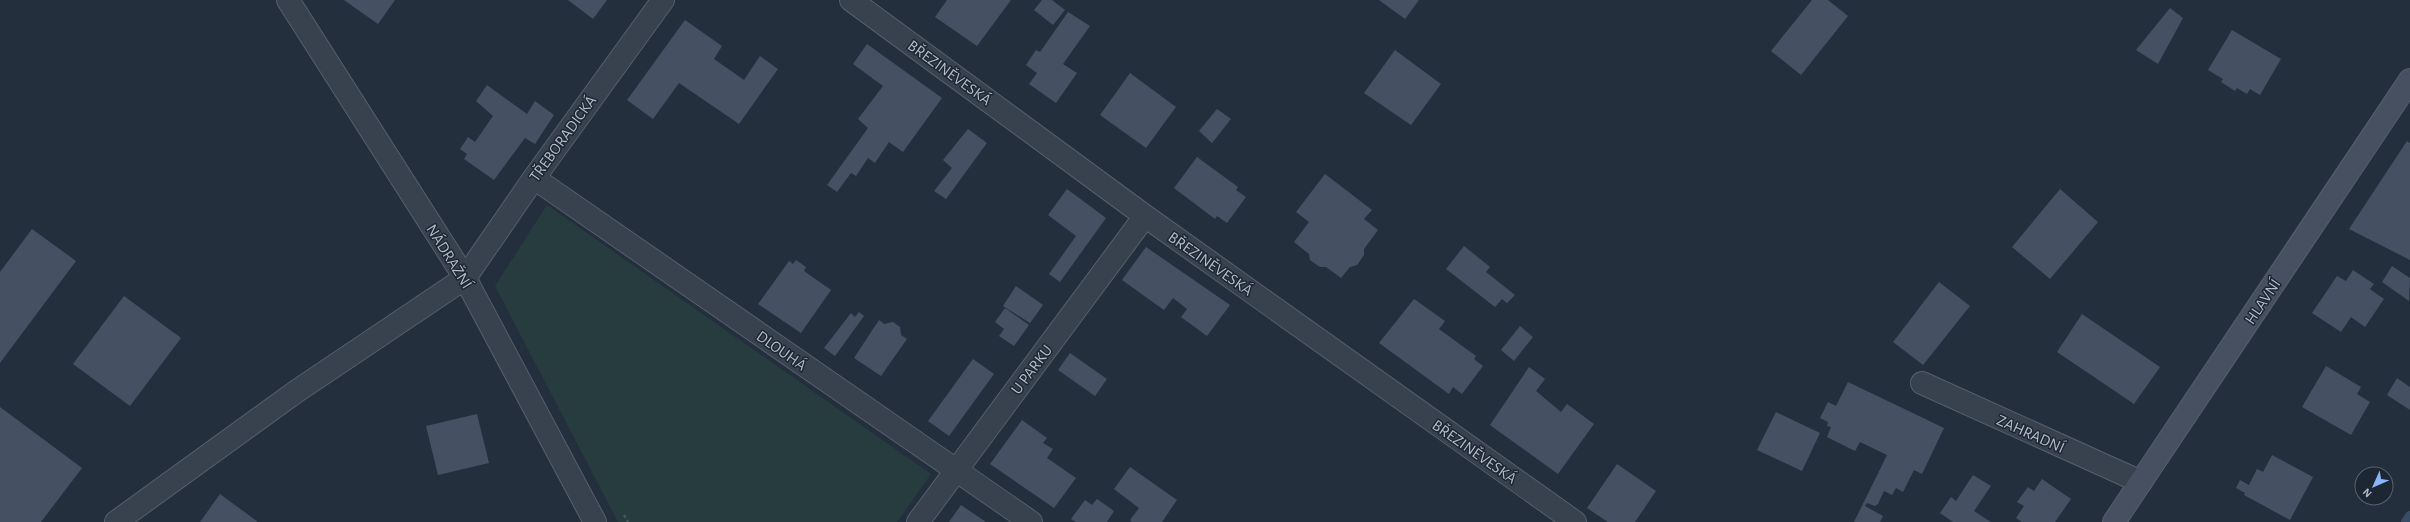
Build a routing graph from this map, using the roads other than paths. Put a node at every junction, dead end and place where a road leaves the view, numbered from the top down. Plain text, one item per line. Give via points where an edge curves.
1 (288, 0) edge
2 (662, 0) edge
3 (851, 0) edge
4 (2410, 80) edge
5 (534, 178) junction
6 (1146, 216) junction
7 (465, 278) junction
8 (1922, 383) dead end
9 (955, 470) junction
10 (2141, 482) junction
11 (1566, 520) edge
12 (116, 522) edge
13 (596, 522) edge
14 (918, 522) edge
15 (1031, 522) edge
16 (2114, 522) edge

1 - 7 street, NÁDRAŽNÍ
2 - 5 street, TŘEBORADICKÁ
3 - 6 street, BŘEZINĚVESKÁ
4 - 10 street, HLAVNÍ
5 - 7 street, TŘEBORADICKÁ
5 - 9 street, DLOUHÁ
6 - 9 street, U PARKU
6 - 11 street, BŘEZINĚVESKÁ
7 - 12 street via 297,391
7 - 13 street, NÁDRAŽNÍ
8 - 10 street, ZAHRADNÍ
9 - 14 street, U PARKU
9 - 15 street, DLOUHÁ
10 - 16 street, HLAVNÍ

